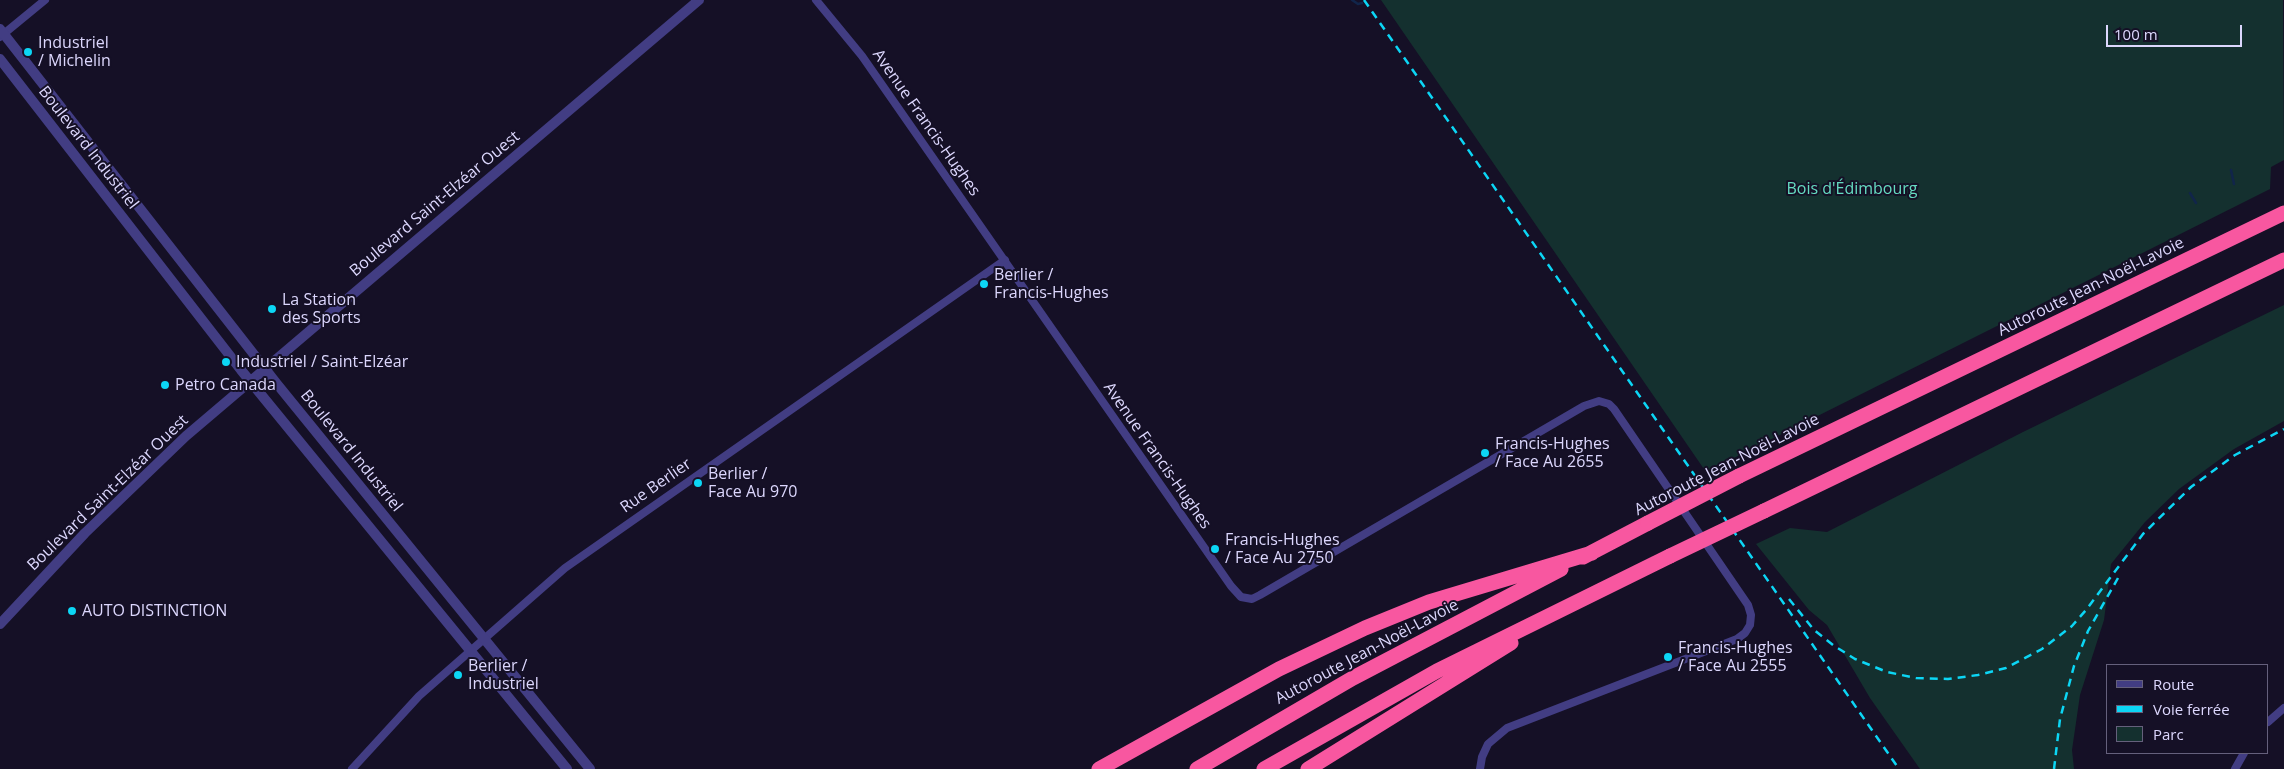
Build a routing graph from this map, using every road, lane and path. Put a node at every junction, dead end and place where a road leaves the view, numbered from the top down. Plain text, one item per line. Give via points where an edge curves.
1 (45, 0) edge
2 (699, 0) edge
3 (816, 0) edge
4 (1, 33) edge
5 (0, 59) edge
6 (2284, 214) edge
7 (1005, 260) junction
8 (2283, 261) edge
9 (264, 368) junction
10 (250, 380) junction
11 (1592, 553) junction
12 (1582, 599) junction
13 (0, 624) edge
14 (484, 638) junction
15 (470, 651) junction
16 (2284, 708) edge
17 (2269, 721) edge
18 (2243, 754) edge
19 (352, 769) edge
20 (567, 769) edge
21 (590, 769) edge
22 (1099, 769) edge
23 (1197, 769) edge
24 (1264, 769) edge
25 (1308, 769) edge
26 (1480, 769) edge
27 (2235, 769) edge

1 - 4 street
2 - 9 street, Boulevard Saint-Elzéar Ouest
3 - 7 street, Avenue Francis-Hughes via 862,56
4 - 9 street, Boulevard Industriel
5 - 10 street, Boulevard Industriel
6 - 11 highway, Autoroute Jean-Noël-Lavoie, bridge via 1739,476
7 - 14 street, Rue Berlier via 587,551 538,589
7 - 26 street, Avenue Francis-Hughes via 1230,586 1246,599 1267,592 1584,406 1600,401 1614,409 1748,605 1750,625 1736,639 1507,728 1488,744
8 - 12 highway, bridge
9 - 10 street, Boulevard Saint-Elzéar Ouest
9 - 14 street, Boulevard Industriel
10 - 13 street, Boulevard Saint-Elzéar Ouest via 125,494
10 - 15 street, Boulevard Industriel
11 - 22 highway via 1428,602 1365,628 1262,678
11 - 23 highway, Autoroute Jean-Noël-Lavoie via 1346,682
12 - 24 highway via 1413,684
12 - 25 highway
14 - 15 street, Rue Berlier
14 - 21 street, Boulevard Industriel
15 - 19 street, Rue Berlier via 409,706
15 - 20 street, Boulevard Industriel
16 - 17 street
18 - 27 street

